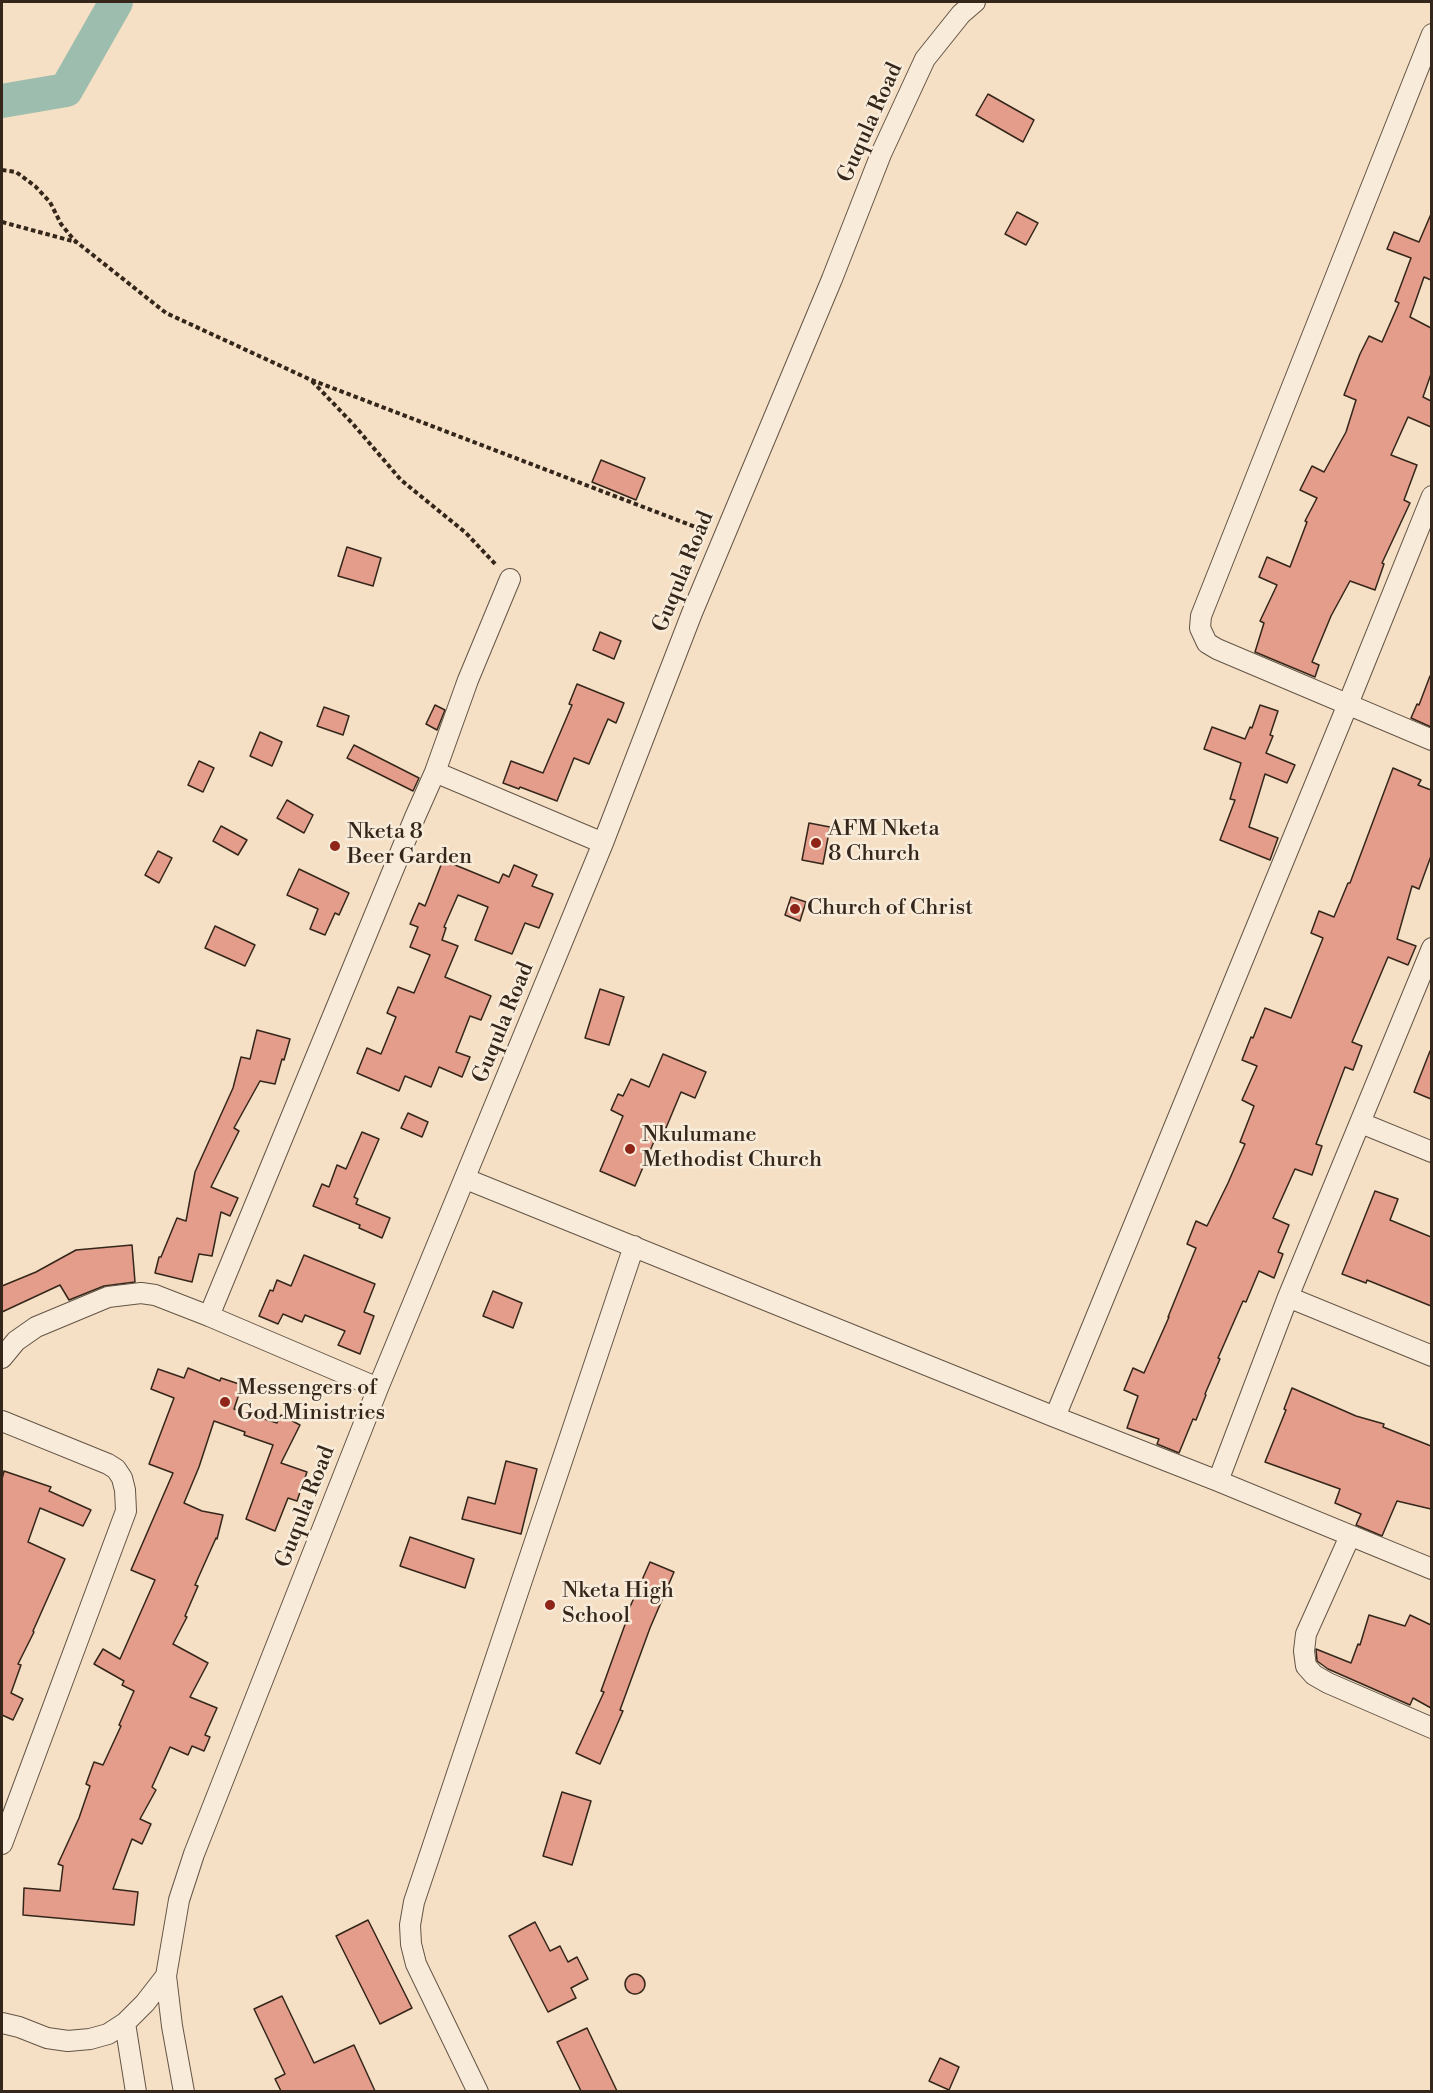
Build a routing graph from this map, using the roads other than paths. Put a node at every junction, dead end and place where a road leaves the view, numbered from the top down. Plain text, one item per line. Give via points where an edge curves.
1 (975, 2) edge
2 (1431, 34) edge
3 (1431, 496) edge
4 (510, 579) road end
5 (1348, 704) junction
6 (1431, 740) edge
7 (435, 772) junction
8 (603, 843) junction
9 (1431, 948) edge
10 (1361, 1123) junction
11 (1431, 1152) edge
12 (466, 1179) junction
13 (634, 1246) junction
14 (1288, 1297) junction
15 (209, 1316) junction
16 (1431, 1356) edge
17 (2, 1358) edge
18 (378, 1388) junction
19 (1055, 1417) junction
20 (2, 1421) edge
21 (1218, 1481) junction
22 (1350, 1536) junction
23 (1431, 1569) edge
24 (1431, 1728) edge
25 (2, 1844) edge
26 (166, 1976) junction
27 (2, 2023) edge
28 (125, 2023) junction
29 (136, 2091) edge
30 (184, 2091) edge
31 (478, 2091) edge

1 - 8 street, Guqula Road via 960,14 925,58 881,154 692,613
2 - 5 street via 1201,616 1203,636 1217,649
3 - 5 street
4 - 7 street
5 - 6 street
5 - 19 street
7 - 8 street
7 - 15 street
8 - 12 street, Guqula Road
9 - 10 street
10 - 11 street
10 - 14 street
12 - 13 street
12 - 18 street, Guqula Road
13 - 19 street
13 - 31 street via 414,1902 410,1926 416,1964
14 - 16 street
14 - 21 street
15 - 17 street via 155,1295 118,1294 36,1327 16,1341
15 - 18 street
18 - 26 street, Guqula Road via 194,1854 179,1900
19 - 21 street
20 - 25 street via 116,1469 125,1490 126,1511
21 - 22 street
22 - 23 street
22 - 24 street via 1306,1634 1306,1666 1328,1683
26 - 28 street
26 - 30 street, Guqula Road
27 - 28 street via 68,2041 108,2034
28 - 29 street

